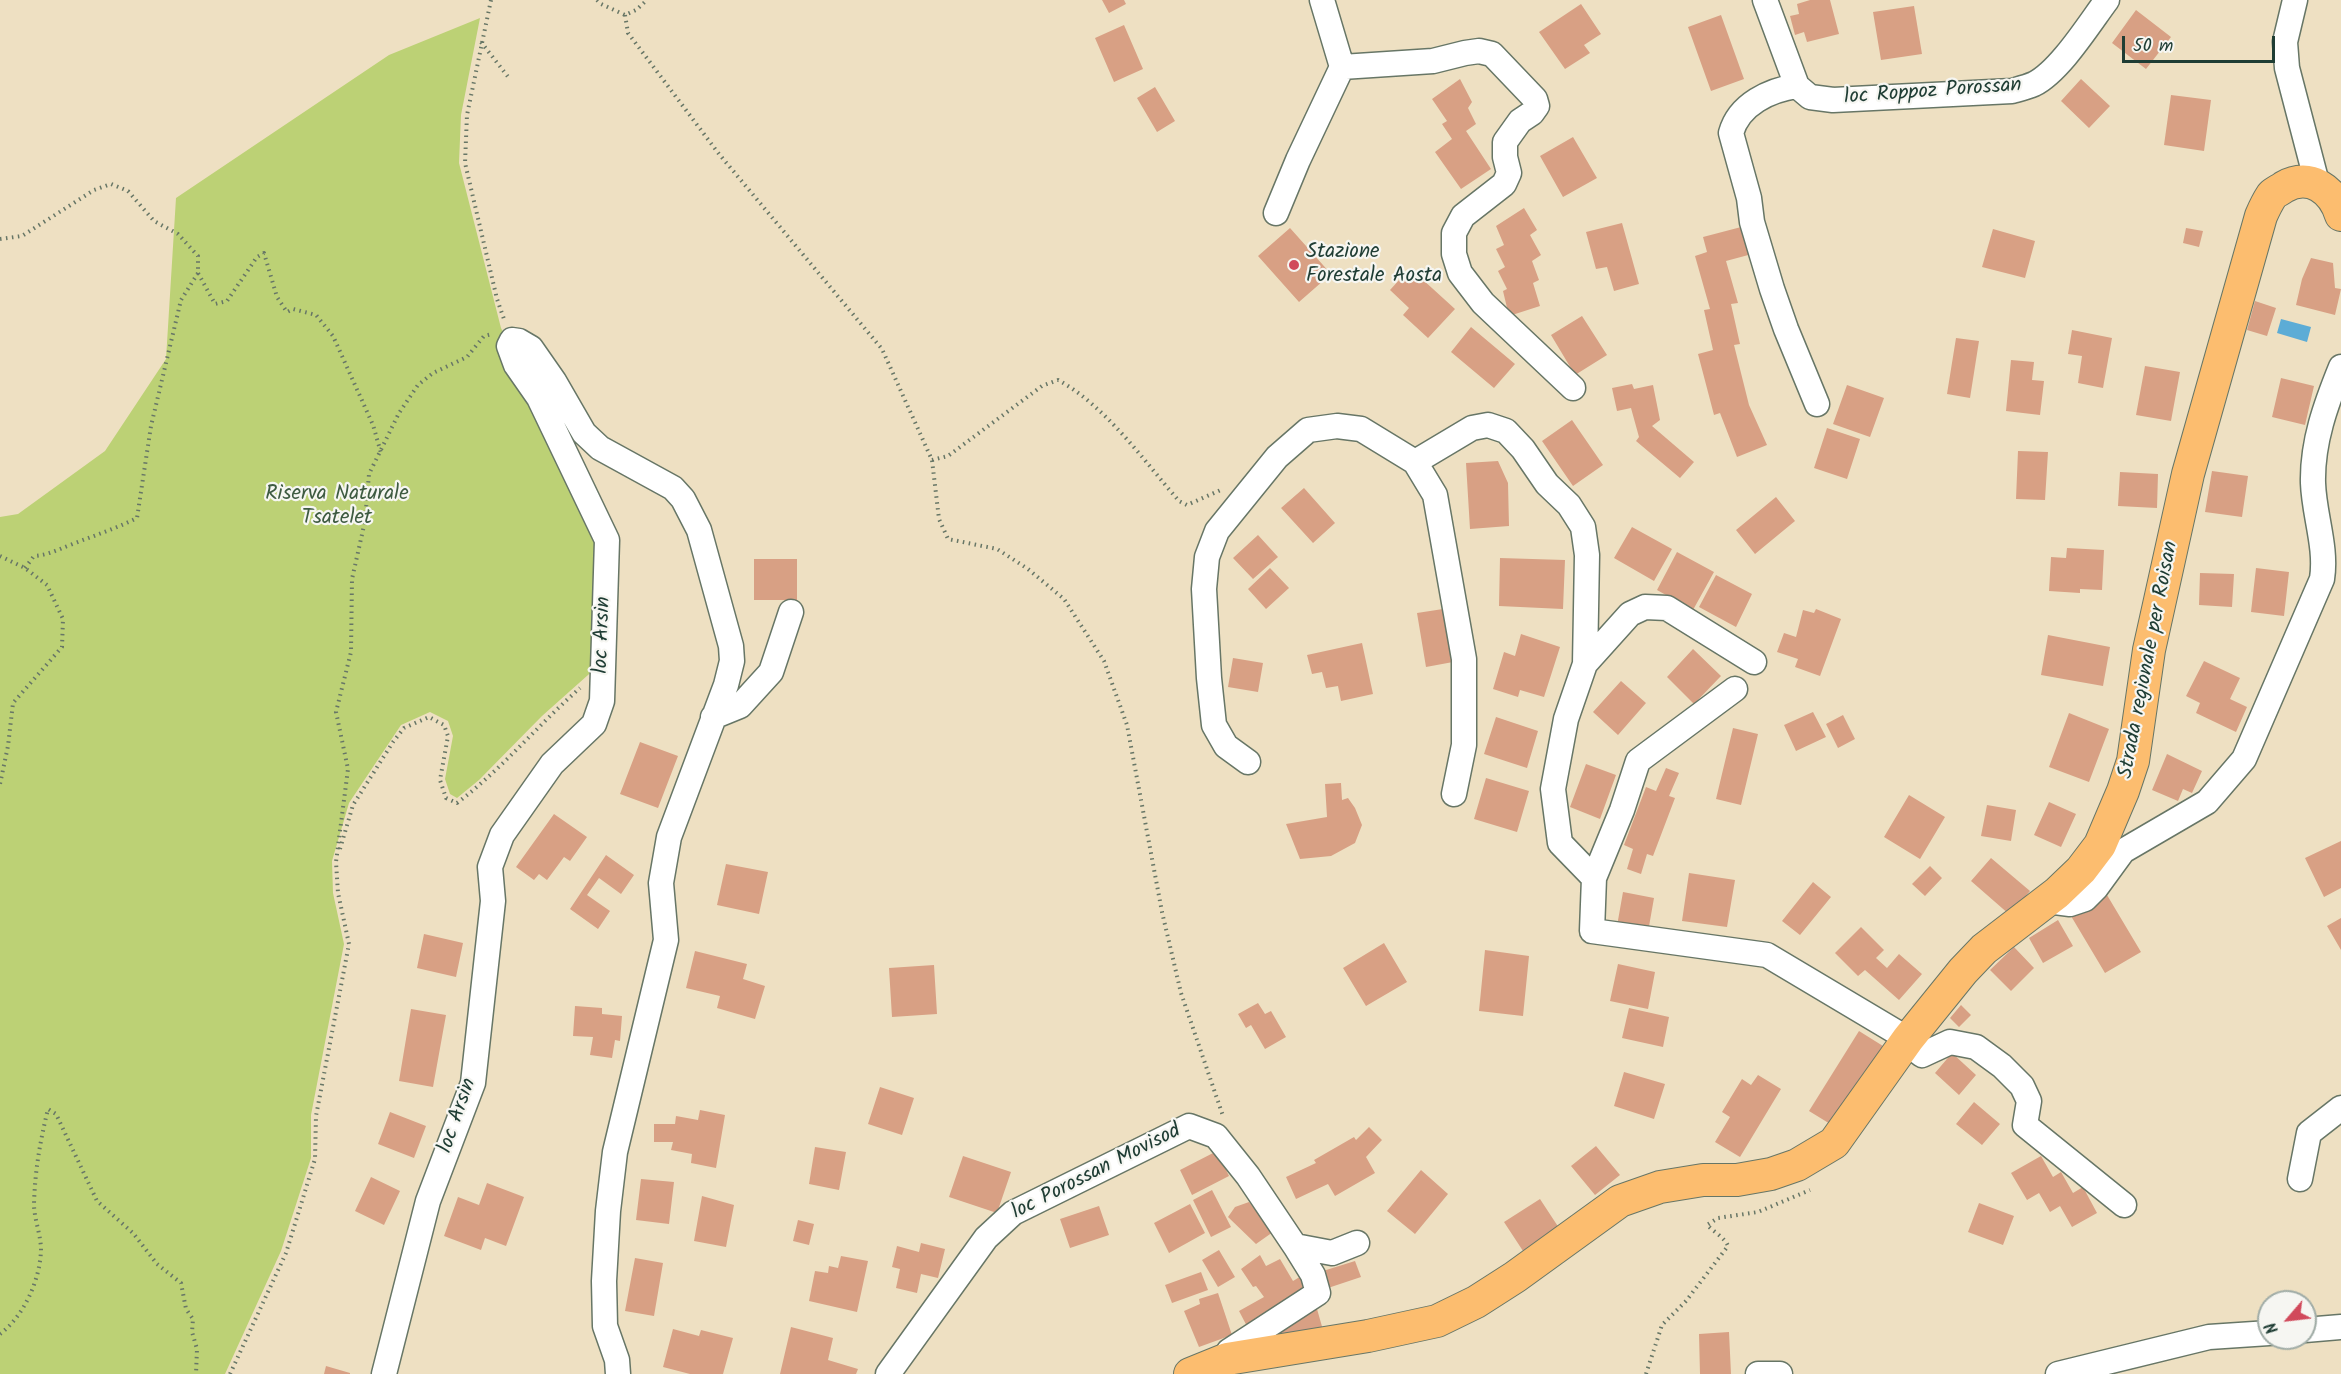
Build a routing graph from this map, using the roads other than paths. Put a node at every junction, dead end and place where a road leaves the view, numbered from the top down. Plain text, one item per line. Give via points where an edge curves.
1 (1322, 0) edge
2 (1765, 0) edge
3 (2107, 0) edge
4 (2295, 0) edge
5 (1342, 67) junction
6 (1797, 86) junction
7 (2317, 183) junction
8 (1276, 213) dead end
9 (2341, 215) edge
10 (2341, 367) edge
11 (1573, 388) dead end
12 (1818, 404) dead end
13 (1415, 462) junction
14 (791, 612) dead end
15 (1754, 662) dead end
16 (1585, 664) junction
17 (1735, 689) dead end
18 (713, 717) junction
19 (1248, 762) dead end
20 (1454, 794) dead end
21 (1594, 879) junction
22 (2047, 901) junction
23 (1908, 1039) junction
24 (2341, 1107) edge
25 (2300, 1179) dead end
26 (2124, 1205) dead end
27 (1357, 1243) dead end
28 (1295, 1246) junction
29 (2341, 1327) edge
30 (2317, 1329) edge
31 (2257, 1334) edge
32 (1227, 1359) junction
33 (384, 1374) edge
34 (618, 1374) edge
35 (888, 1374) edge
36 (1190, 1374) edge
37 (1758, 1374) edge
38 (1780, 1374) edge
39 (2058, 1374) edge

1 - 5 street
2 - 6 street
3 - 6 street, loc Roppoz Porossan via 2048,75 2033,85 2012,91 1833,100 1810,97
4 - 7 street via 2284,42 2287,68
5 - 8 street
5 - 11 street via 1433,61 1479,51 1492,54 1535,99 1537,106 1505,142 1509,173 1504,184 1463,216 1454,233 1454,254 1460,273 1483,303
6 - 12 street via 1780,89 1751,103 1733,124 1731,133 1772,289
7 - 9 main road via 2329,191
7 - 22 main road, Strada regionale per Roisan via 2289,184 2273,194 2261,216 2188,474 2149,650 2133,761 2100,844 2081,870
10 - 22 street via 2314,447 2313,484 2325,563 2322,579 2244,759 2207,802 2123,851 2085,899 2070,904
13 - 16 street via 1453,438 1488,425 1506,431 1523,448 1546,484 1569,505 1583,527 1587,555
13 - 19 street via 1361,429 1337,426 1308,430 1277,457 1217,531 1208,557 1204,589 1214,725 1226,746
13 - 20 street via 1435,495 1464,659 1464,745
14 - 18 street via 771,672 740,706
15 - 16 street via 1667,608 1645,607 1630,615
16 - 21 street via 1566,719 1553,789 1560,843
17 - 21 street via 1638,761
18 - 33 street, loc Arsin via 726,685 731,646 692,513 673,488 600,448 584,433 531,348 512,340 509,345 516,365 539,398 607,540 602,701 594,724 552,764 502,835 490,867 493,901 473,1083 428,1201
18 - 34 street, loc Arsin via 669,837 661,883 666,940 615,1152 604,1292 605,1326
21 - 23 street via 1592,931 1767,955
22 - 23 main road, Strada regionale per Roisan via 1984,949
23 - 26 street via 1923,1055 1950,1042 1976,1047 2002,1066 2022,1086 2029,1101 2025,1125
23 - 32 main road, Strada regionale per Roisan via 1834,1143 1797,1165 1737,1180 1703,1180 1660,1187 1620,1201 1505,1283 1437,1321
24 - 25 street via 2309,1133
27 - 28 street via 1332,1253
28 - 32 street, loc Porossan Movisod via 1313,1275 1318,1293 1228,1351
28 - 35 street, loc Porossan Movisod via 1216,1136 1189,1126 1013,1213 986,1238
29 - 30 street
31 - 39 street via 2209,1337
32 - 36 main road, Strada regionale per Roisan
37 - 38 street

